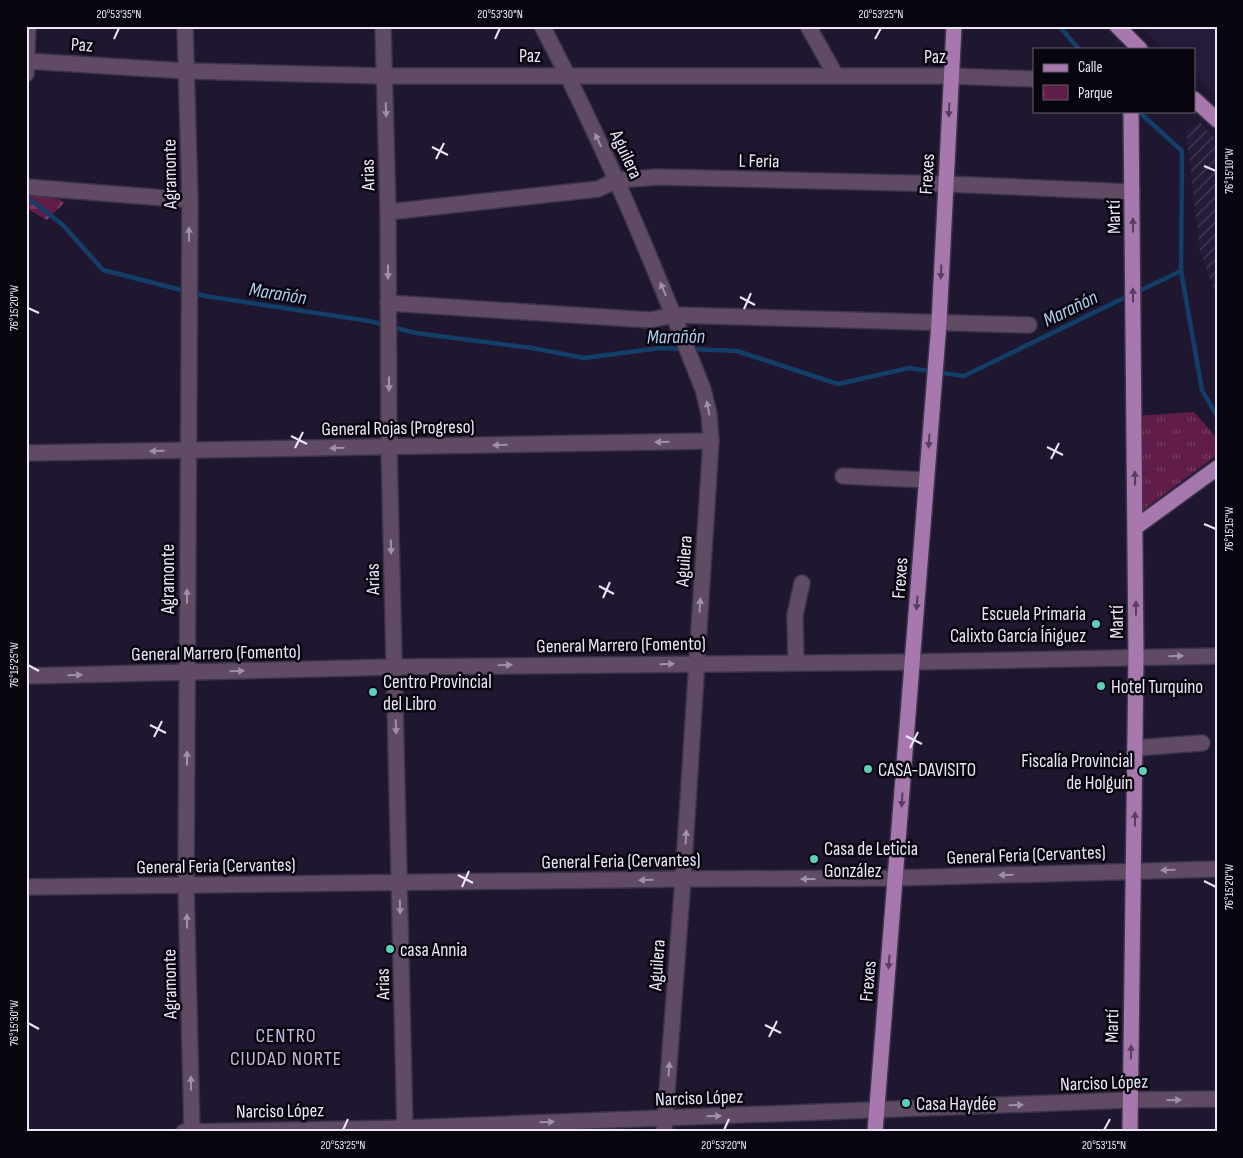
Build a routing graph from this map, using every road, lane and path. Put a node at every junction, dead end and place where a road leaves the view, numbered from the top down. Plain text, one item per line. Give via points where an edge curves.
1 (28, 26) edge
2 (185, 26) edge
3 (383, 26) edge
4 (542, 26) edge
5 (808, 26) edge
6 (954, 26) edge
7 (1117, 26) edge
8 (1134, 46) edge
9 (27, 65) edge
10 (186, 71) junction
11 (568, 75) junction
12 (385, 76) junction
13 (836, 76) junction
14 (951, 76) junction
15 (1033, 80) edge
16 (1196, 102) edge
17 (1132, 112) edge
18 (1217, 120) edge
19 (617, 180) junction
20 (946, 184) junction
21 (26, 187) edge
22 (1132, 192) junction
23 (190, 200) junction
24 (388, 212) junction
25 (388, 307) junction
26 (674, 315) junction
27 (938, 323) junction
28 (1029, 325) dead end
29 (711, 441) junction
30 (389, 447) junction
31 (188, 451) junction
32 (26, 453) edge
33 (1213, 471) edge
34 (843, 476) dead end
35 (926, 480) junction
36 (1136, 527) junction
37 (802, 583) dead end
38 (1136, 656) junction
39 (1217, 656) edge
40 (912, 662) junction
41 (696, 663) junction
42 (796, 663) junction
43 (394, 667) junction
44 (187, 672) junction
45 (26, 676) edge
46 (1202, 743) dead end
47 (1135, 748) junction
48 (1217, 869) edge
49 (1134, 870) junction
50 (896, 878) junction
51 (683, 879) junction
52 (400, 883) junction
53 (186, 886) junction
54 (26, 888) edge
55 (1217, 1099) edge
56 (1130, 1100) junction
57 (876, 1110) junction
58 (664, 1125) edge
59 (405, 1130) edge
60 (183, 1132) edge
61 (192, 1132) edge
62 (875, 1132) edge
63 (1130, 1132) edge

1 - 9 street
2 - 10 street, Agramonte
3 - 12 street, Arias
4 - 11 street, Aguilera
5 - 13 street
6 - 14 main road, Frexes
7 - 8 main road
9 - 10 street, Paz
10 - 12 street, Paz
10 - 23 street, Agramonte
11 - 12 street, Paz
11 - 13 street, Paz
19 -> 11 street, Aguilera
12 -> 24 street, Arias
13 - 14 street, Paz
14 - 15 street, Paz
14 -> 20 main road, Frexes
16 - 18 main road
17 - 22 main road, Martí
19 - 20 street, L Feria via 658,177
19 - 24 street, L Feria via 598,189
26 -> 19 street, Aguilera
20 - 22 street, L Feria
20 -> 27 main road, Frexes
21 - 23 street
36 -> 22 main road, Martí
31 -> 23 street, Agramonte
24 -> 25 street, Arias
25 - 26 street via 650,320
25 -> 30 street, Arias
26 - 27 street
29 -> 26 street, Aguilera via 704,389
27 - 28 street
27 -> 35 main road, Frexes
29 -> 30 street, General Rojas (Progreso)
41 -> 29 street, Aguilera
30 -> 31 street, General Rojas (Progreso)
30 -> 43 street, Arias
31 -> 32 street, General Rojas (Progreso)
44 -> 31 street, Agramonte
33 - 36 main road
34 - 35 street
35 -> 40 main road, Frexes
38 -> 36 main road, Martí
37 - 42 street via 795,615
38 -> 39 street, General Marrero (Fomento)
38 - 40 street, General Marrero (Fomento)
38 - 47 main road, Martí
40 - 42 street, General Marrero (Fomento)
40 -> 50 main road, Frexes
41 - 42 street, General Marrero (Fomento)
43 -> 41 street, General Marrero (Fomento)
51 -> 41 street, Aguilera
44 -> 43 street, General Marrero (Fomento)
43 -> 52 street, Arias
45 -> 44 street, General Marrero (Fomento)
53 -> 44 street, Agramonte
46 - 47 street
49 -> 47 main road, Martí
48 -> 49 street, General Feria (Cervantes)
49 -> 50 street, General Feria (Cervantes)
56 -> 49 main road, Martí
50 -> 51 street, General Feria (Cervantes)
50 -> 57 main road, Frexes
51 -> 52 street, General Feria (Cervantes)
58 -> 51 street, Aguilera
52 - 53 street, General Feria (Cervantes)
52 -> 59 street, Arias
53 - 54 street, General Feria (Cervantes)
61 -> 53 street, Agramonte
56 -> 55 street, Narciso López
57 -> 56 street, Narciso López
56 - 63 main road, Martí
58 -> 57 street, Narciso López
57 - 62 main road, Frexes
59 -> 58 street, Narciso López
59 - 61 street, Narciso López
60 - 61 street, Narciso López

